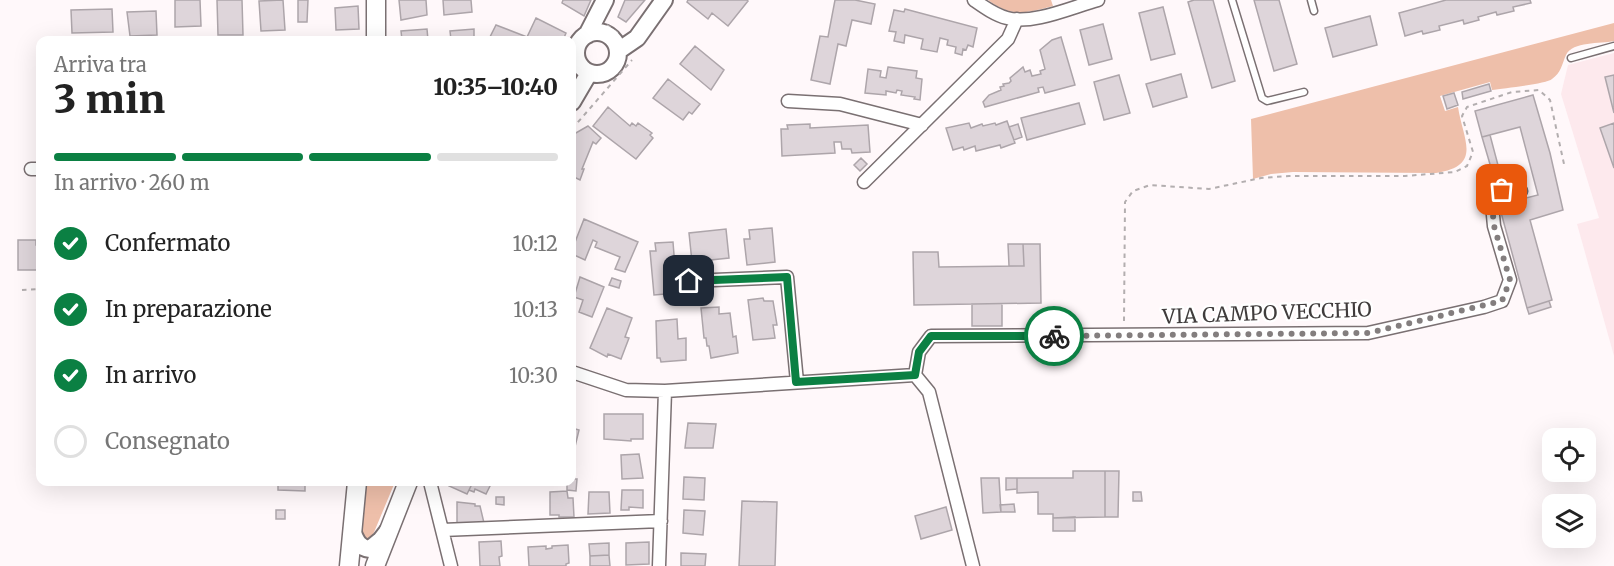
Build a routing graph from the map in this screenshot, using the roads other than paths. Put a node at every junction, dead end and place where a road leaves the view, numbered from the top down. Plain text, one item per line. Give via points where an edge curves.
1 (376, 0) edge
2 (605, 0) edge
3 (610, 0) edge
4 (664, 0) edge
5 (974, 0) edge
6 (1098, 0) edge
7 (1232, 0) edge
8 (1311, 0) edge
9 (1314, 11) dead end
10 (1017, 19) junction
11 (605, 29) junction
12 (587, 35) junction
13 (376, 36) edge
14 (1614, 46) edge
15 (618, 51) junction
16 (1571, 58) dead end
17 (589, 73) junction
18 (1304, 92) dead end
19 (576, 95) edge
20 (788, 101) dead end
21 (922, 125) junction
22 (864, 182) dead end
23 (1521, 191) dead end
24 (689, 281) dead end
25 (576, 373) edge
26 (915, 375) junction
27 (796, 382) junction
28 (665, 391) junction
29 (357, 486) edge
30 (406, 486) edge
31 (429, 486) edge
32 (661, 521) junction
33 (390, 528) junction
34 (442, 530) junction
35 (352, 531) junction
36 (349, 566) edge
37 (375, 566) edge
38 (451, 566) edge
39 (659, 566) edge
40 (973, 566) edge

1 - 13 main road
2 - 12 street
3 - 11 street
4 - 15 street via 637,38
5 - 10 street via 1007,18
6 - 10 street via 1028,20
7 - 18 lane via 1262,98 1267,101
8 - 9 lane
10 - 21 street via 1008,39
11 - 12 street
11 - 15 street
12 - 17 street via 578,45 577,58
14 - 16 lane
15 - 17 street via 610,70
17 - 19 street
20 - 21 street via 840,104
21 - 22 street
23 - 26 street, VIA CAMPO VECCHIO via 1491,194 1494,226 1510,280 1502,301 1368,333 931,336 919,352
24 - 27 street via 787,277
25 - 28 street via 626,390
26 - 27 street
26 - 40 street via 929,392
27 - 28 street
28 - 32 street
29 - 35 main road
30 - 33 main road
31 - 34 street
32 - 34 street
32 - 39 street
33 - 35 street via 370,549 358,544
33 - 37 main road
34 - 38 street
35 - 36 main road

